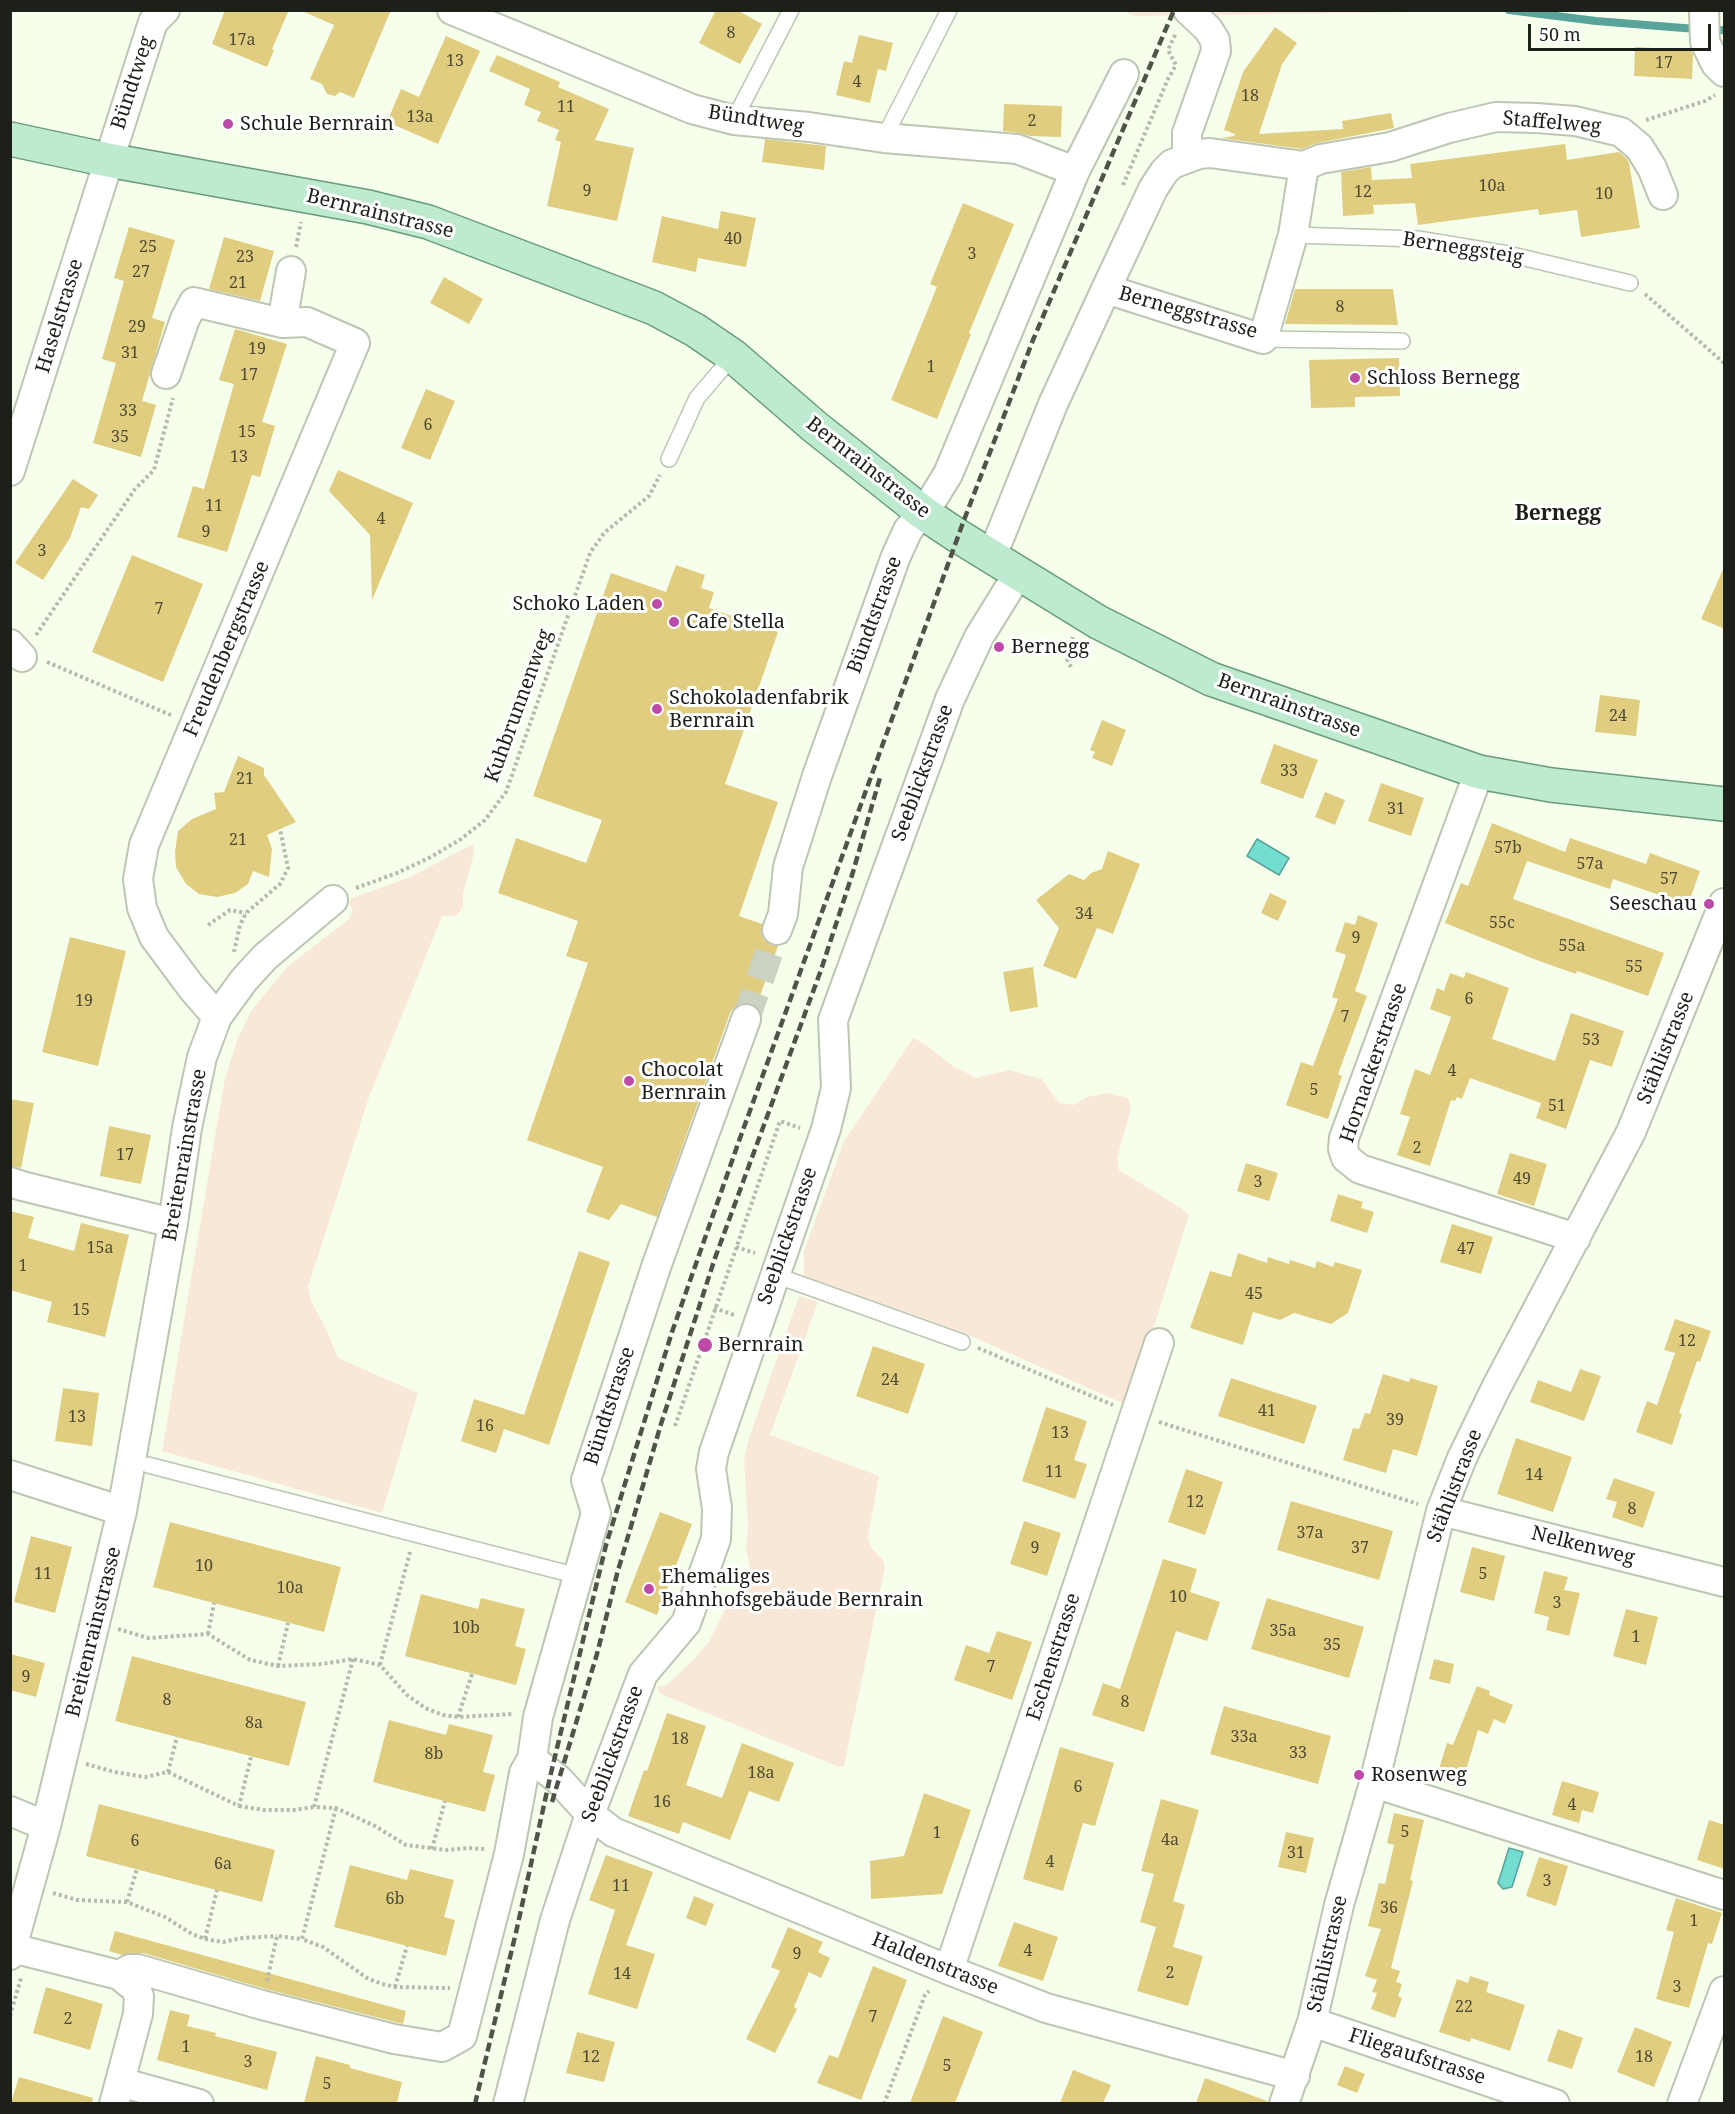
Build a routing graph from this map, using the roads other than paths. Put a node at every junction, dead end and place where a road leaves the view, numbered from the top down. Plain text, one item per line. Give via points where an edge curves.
1 (165, 10) edge
2 (452, 10) edge
3 (791, 10) edge
4 (949, 10) edge
5 (1188, 10) edge
6 (1704, 10) edge
7 (1725, 72) edge
8 (1124, 74) dead end
9 (734, 120) junction
10 (884, 138) junction
11 (10, 139) edge
12 (1187, 158) junction
13 (108, 160) junction
14 (1304, 166) junction
15 (1075, 171) junction
16 (1663, 195) dead end
17 (1293, 235) junction
18 (291, 271) road end
19 (1630, 283) road end
20 (1106, 289) junction
21 (282, 323) junction
22 (1263, 339) junction
23 (1402, 341) dead end
24 (733, 356) junction
25 (166, 375) road end
26 (669, 459) road end
27 (12, 461) edge
28 (922, 512) junction
29 (989, 556) junction
30 (1018, 574) junction
31 (1479, 772) junction
32 (1725, 804) edge
33 (333, 900) road end
34 (1725, 903) edge
35 (777, 930) tunnel mouth
36 (217, 1017) junction
37 (747, 1019) tunnel mouth
38 (10, 1182) edge
39 (173, 1223) junction
40 (1576, 1238) junction
41 (769, 1266) junction
42 (962, 1342) road end
43 (1160, 1343) dead end
44 (148, 1465) dead end
45 (10, 1475) edge
46 (122, 1511) junction
47 (1442, 1511) junction
48 (578, 1576) junction
49 (1725, 1582) edge
50 (532, 1759) junction
51 (1374, 1783) junction
52 (10, 1811) edge
53 (590, 1814) junction
54 (46, 1826) junction
55 (1725, 1895) edge
56 (11, 1951) edge
57 (949, 1970) junction
58 (119, 1975) junction
59 (1725, 1991) edge
60 (1312, 2022) junction
61 (1295, 2076) junction
62 (117, 2093) edge
63 (1496, 2094) edge
64 (199, 2103) edge
65 (508, 2103) edge
66 (1284, 2103) edge
67 (1555, 2103) edge
68 (1682, 2103) edge

1 - 13 street, Bündtweg via 153,22
2 - 9 street, Bündtweg via 692,109
3 - 9 lane
4 - 10 lane
5 - 12 street via 1208,29 1216,51 1187,133
6 - 7 street via 1705,42 1716,64
8 - 15 street
9 - 10 street, Bündtweg
10 - 15 street, Bündtweg via 1017,148
11 - 13 main road, Bernrainstrasse
12 - 14 street, Berneggstrasse via 1210,153
12 - 20 street, Berneggstrasse via 1172,164 1153,189
13 - 24 main road, Bernrainstrasse via 368,207 428,222 654,308
13 - 27 street, Haselstrasse
14 - 16 street, Staffelweg via 1496,117 1575,121 1621,132 1639,147
14 - 17 street, Berneggstrasse
15 - 28 street via 948,474
17 - 19 lane, Berneggsteig via 1418,239 1508,254
17 - 22 street, Berneggstrasse
18 - 21 street
20 - 22 street, Berneggstrasse
20 - 29 street, Berneggstrasse
21 - 25 street, Freudenbergstrasse via 194,302
21 - 36 street, Freudenbergstrasse via 307,322 355,343 144,845 138,879 142,909 154,936
22 - 23 lane
24 - 26 lane via 697,398
24 - 28 main road, Bernrainstrasse
28 - 29 main road, Bernrainstrasse
28 - 35 street, Bündtstrasse via 896,556 817,776 788,867 783,914
29 - 30 main road, Bernrainstrasse
30 - 31 main road, Bernrainstrasse via 1098,622 1211,679
30 - 41 street, Seeblickstrasse via 979,637 950,699 833,1020 836,1088 826,1129
31 - 32 main road, Bernrainstrasse via 1574,788
31 - 40 street, Hornackerstrasse via 1343,1149 1346,1158 1360,1169
33 - 36 street, Breitenrainstrasse via 265,957
34 - 40 street, Stählistrasse via 1631,1132
36 - 39 street, Breitenrainstrasse via 202,1058 187,1128
37 - 48 street, Bündtstrasse via 656,1267 585,1480 596,1513
38 - 39 street
39 - 46 street, Breitenrainstrasse
40 - 47 street, Stählistrasse via 1496,1388
41 - 42 lane
41 - 53 street, Seeblickstrasse via 714,1452 711,1476 716,1539 706,1570 686,1623 643,1674
43 - 57 street, Eschenstrasse
44 - 48 lane
45 - 46 street
46 - 54 street, Breitenrainstrasse
47 - 49 street, Nelkenweg
47 - 51 street, Stählistrasse
48 - 50 street, Bündtstrasse via 538,1717
50 - 53 street via 559,1780
50 - 58 street, Bündtstrasse via 524,1773 509,1854 462,2036 442,2047 394,2039 261,2005 138,1969
51 - 55 street
51 - 60 street, Stählistrasse via 1339,1905
52 - 54 street
53 - 57 street, Haldenstrasse via 613,1832
53 - 65 street, Seeblickstrasse via 555,1920
54 - 56 street, Breitenrainstrasse
56 - 58 street
57 - 61 street, Haldenstrasse via 1046,2008
58 - 62 street via 135,1988 139,2005
59 - 68 street
60 - 61 street, Stählistrasse
60 - 63 street, Fliegaufstrasse
61 - 66 street, Stählistrasse
62 - 64 street
63 - 67 street, Fliegaufstrasse

